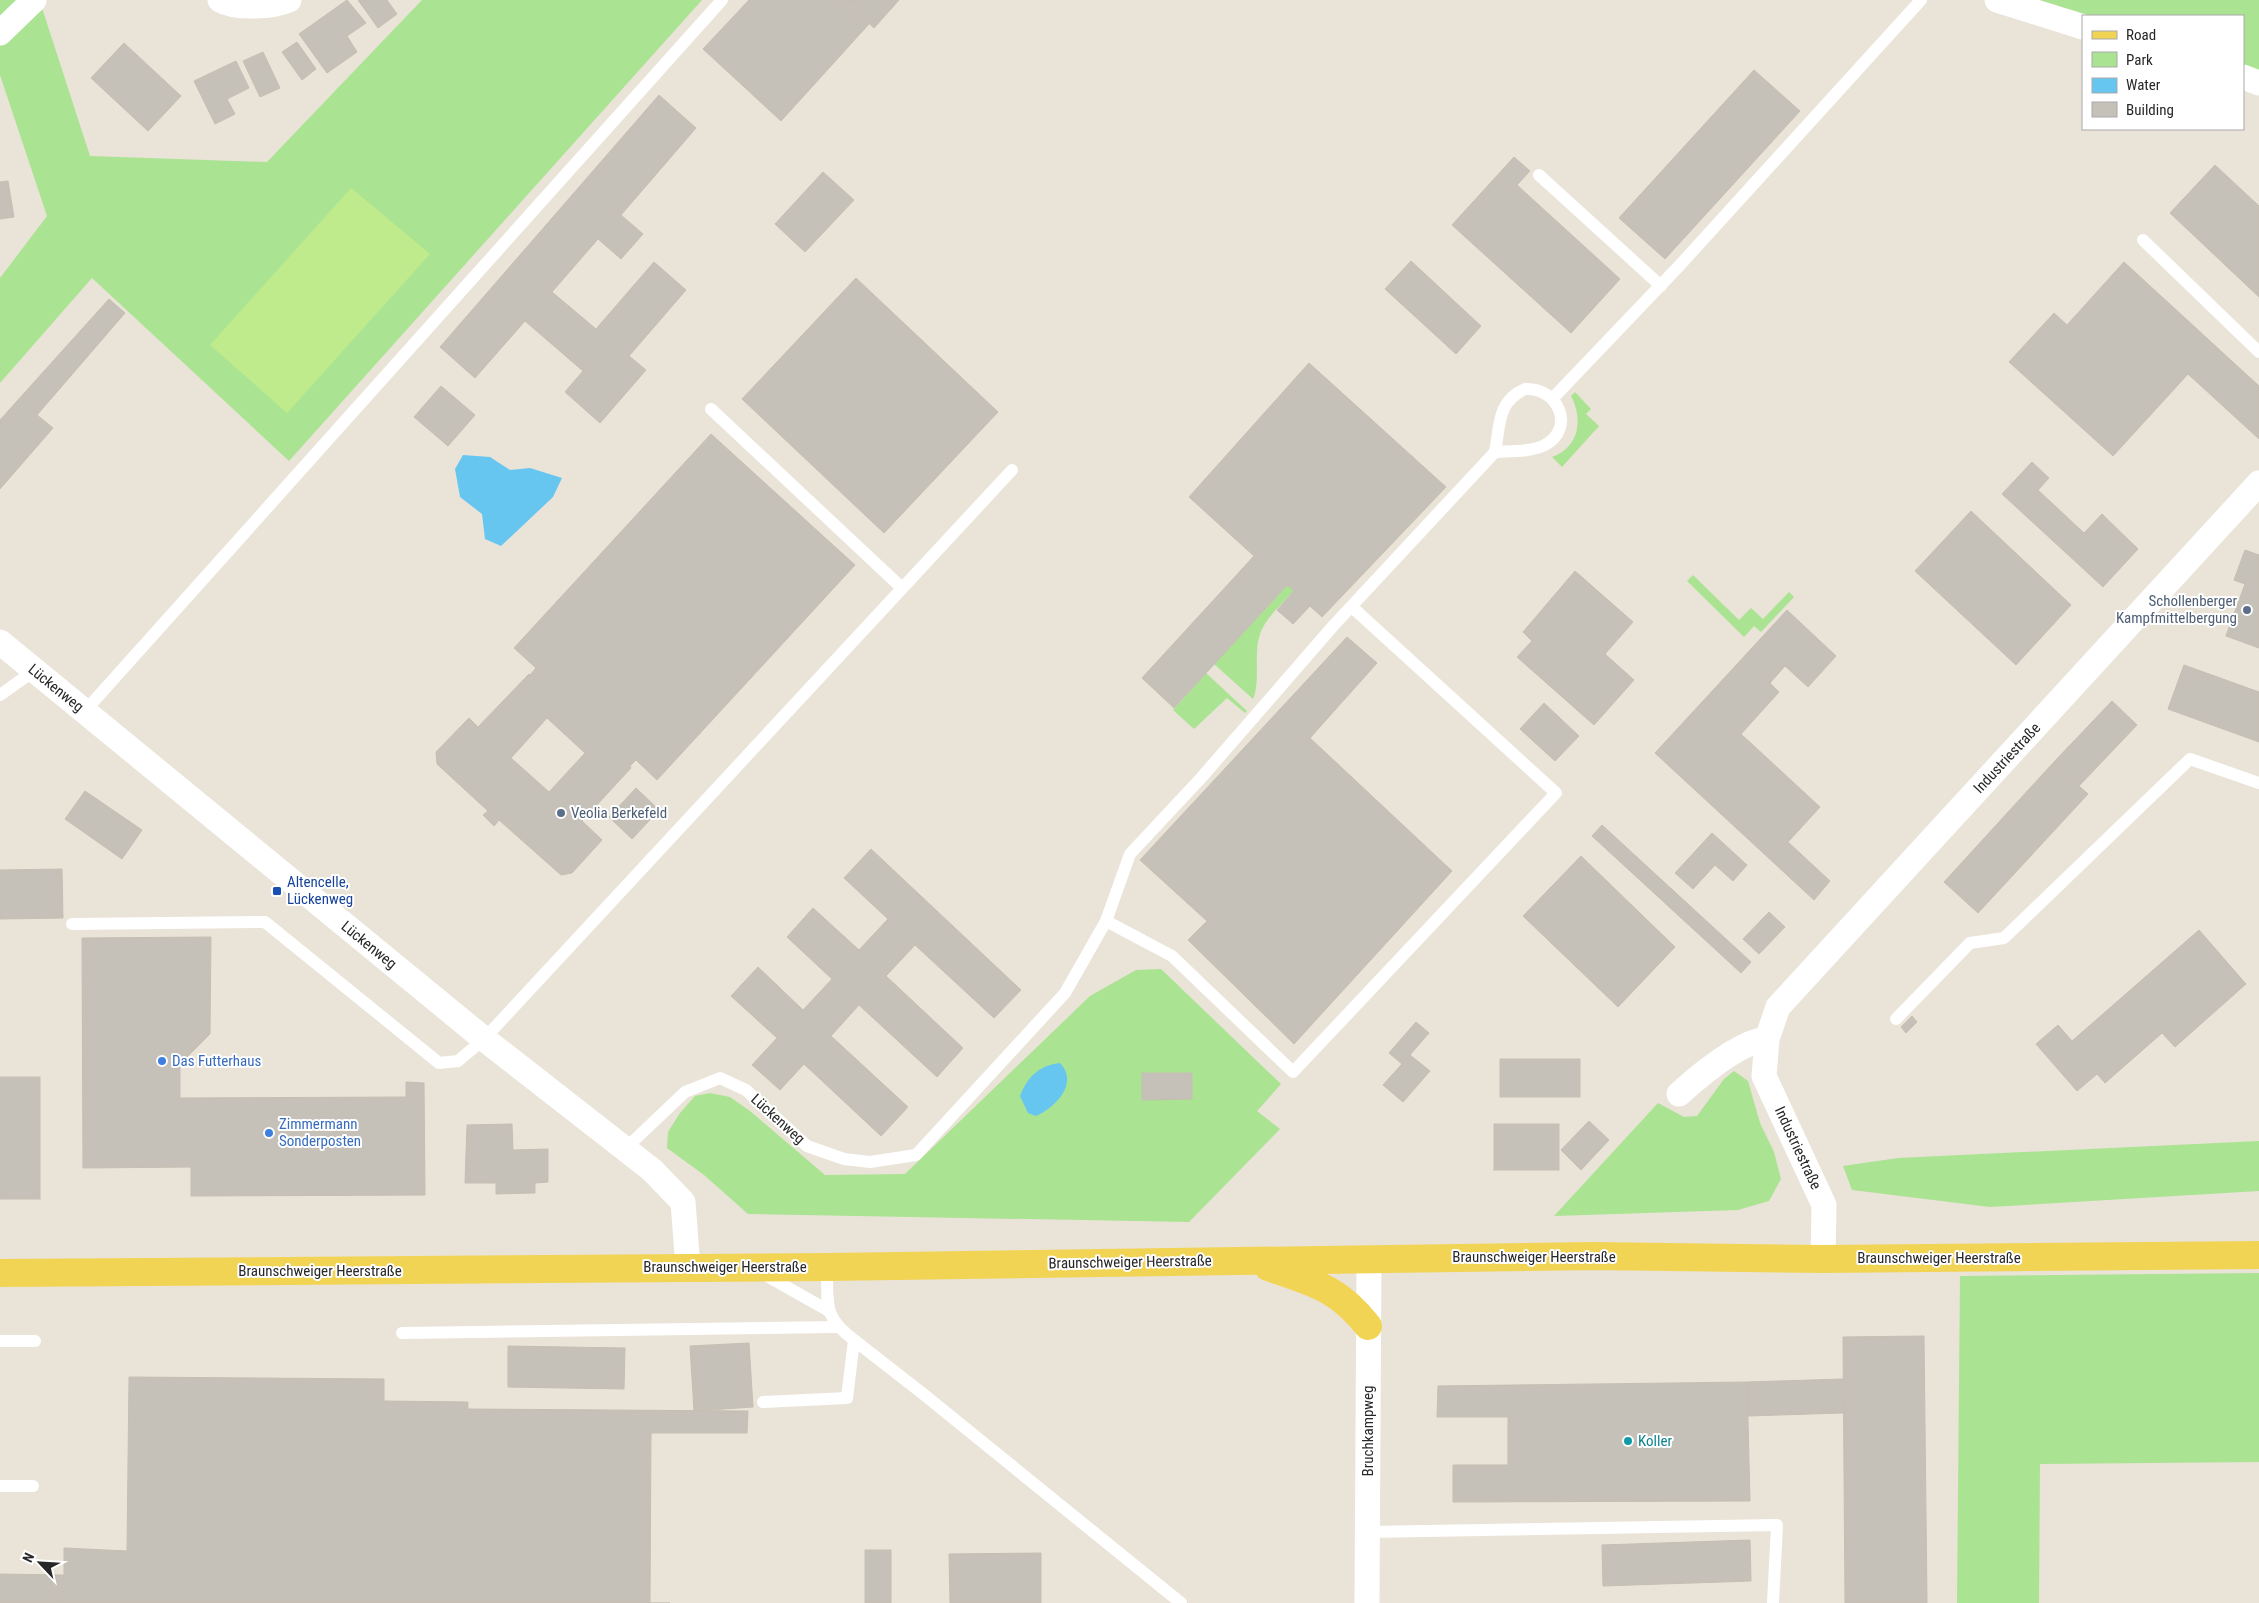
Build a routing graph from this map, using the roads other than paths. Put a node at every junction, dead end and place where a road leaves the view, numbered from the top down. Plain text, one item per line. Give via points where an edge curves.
1 (34, 0) edge
2 (220, 0) edge
3 (289, 0) edge
4 (722, 0) edge
5 (1921, 0) edge
6 (1997, 0) edge
7 (2082, 27) edge
8 (0, 33) edge
9 (2244, 78) edge
10 (2259, 83) edge
11 (1539, 175) dead end
12 (2143, 240) dead end
13 (1661, 286) junction
14 (2259, 352) edge
15 (1553, 398) junction
16 (710, 410) dead end
17 (1495, 452) junction
18 (1012, 470) dead end
19 (2259, 483) edge
20 (902, 588) junction
21 (1352, 607) junction
22 (0, 642) edge
23 (35, 670) junction
24 (0, 695) edge
25 (85, 711) junction
26 (2259, 783) edge
27 (1106, 922) junction
28 (72, 924) dead end
29 (1896, 1018) dead end
30 (484, 1039) junction
31 (1767, 1039) junction
32 (1679, 1094) dead end
33 (625, 1149) junction
34 (2259, 1255) edge
35 (1369, 1259) junction
36 (1823, 1259) junction
37 (1250, 1260) junction
38 (752, 1267) junction
39 (827, 1267) junction
40 (688, 1268) junction
41 (0, 1273) edge
42 (829, 1311) junction
43 (1368, 1326) junction
44 (837, 1327) junction
45 (402, 1333) dead end
46 (854, 1340) junction
47 (0, 1341) edge
48 (35, 1341) dead end
49 (763, 1402) dead end
50 (0, 1486) edge
51 (33, 1486) dead end
52 (1368, 1532) junction
53 (1180, 1603) edge
54 (1367, 1603) edge
55 (1773, 1603) edge

1 - 8 street
2 - 3 street via 228,4 278,6
4 - 25 lane
5 - 13 lane
6 - 7 street
9 - 10 street
11 - 13 lane
12 - 14 lane
13 - 15 lane
15 - 17 lane via 1558,406 1560,424 1551,441 1534,448
15 - 17 lane via 1545,392 1525,389 1507,400
16 - 20 lane
17 - 21 lane, Lückenweg
18 - 20 lane
19 - 31 street, Industriestraße via 1778,1007
20 - 30 lane
21 - 27 lane, Lückenweg via 1130,854
21 - 27 lane via 1556,793 1293,1072 1172,956
22 - 23 street, Lückenweg
23 - 24 lane
23 - 25 street, Lückenweg
25 - 30 street, Lückenweg
26 - 29 lane via 2190,759 2004,938 1970,943
27 - 33 lane, Lückenweg via 1065,993 916,1155 870,1162 844,1159 807,1146 746,1090 720,1078 685,1092
28 - 30 lane via 265,922 439,1063 458,1061
30 - 33 street, Lückenweg
31 - 32 street via 1754,1041 1707,1069
31 - 36 street, Industriestraße via 1764,1076 1824,1205
33 - 40 street, Lückenweg via 652,1170 683,1202
34 - 36 main road, Braunschweiger Heerstraße
35 - 36 main road, Braunschweiger Heerstraße via 1594,1256
35 - 37 main road, Braunschweiger Heerstraße
35 - 43 street, Bruchkampweg
37 - 39 main road, Braunschweiger Heerstraße
37 - 43 main road via 1336,1293
38 - 39 main road, Braunschweiger Heerstraße
38 - 40 main road, Braunschweiger Heerstraße
38 - 42 lane
39 - 42 lane
40 - 41 main road, Braunschweiger Heerstraße
42 - 44 lane
43 - 52 street, Bruchkampweg
44 - 45 lane
44 - 46 lane
46 - 49 lane via 847,1398
46 - 53 lane
47 - 48 lane
50 - 51 lane
52 - 54 street, Bruchkampweg
52 - 55 lane via 1777,1525

